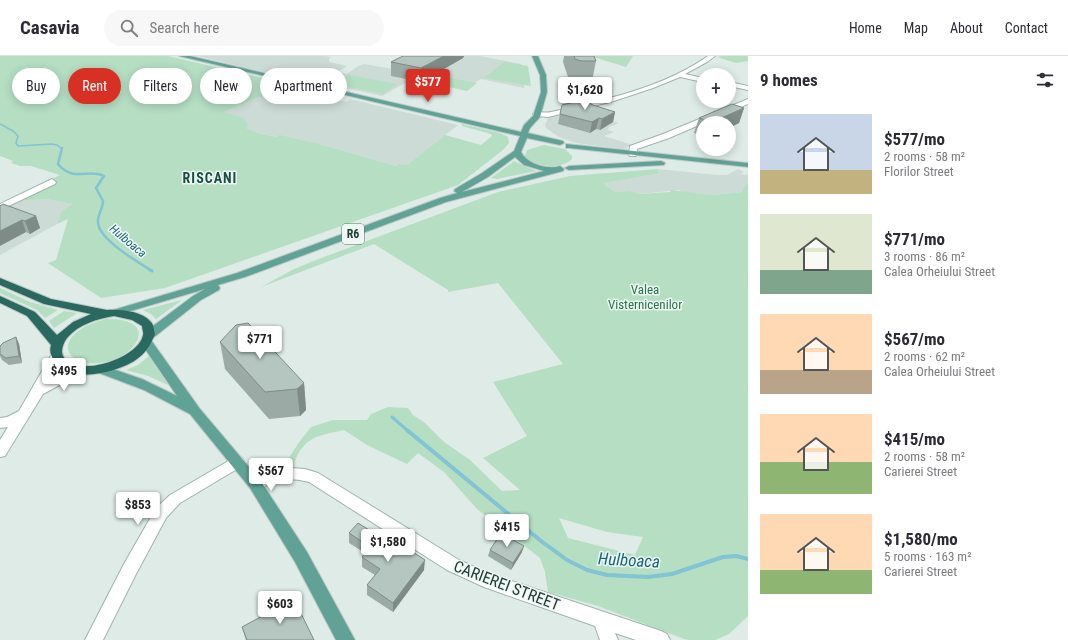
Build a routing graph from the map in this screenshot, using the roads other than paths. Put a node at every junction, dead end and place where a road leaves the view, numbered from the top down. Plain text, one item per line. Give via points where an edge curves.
1 (182, 56) edge
2 (535, 56) edge
3 (710, 56) edge
4 (679, 76) junction
5 (696, 79) edge
6 (736, 85) edge
7 (748, 88) edge
8 (748, 101) edge
9 (538, 121) junction
10 (500, 130) junction
11 (526, 131) junction
12 (560, 143) junction
13 (569, 146) junction
14 (518, 150) junction
15 (633, 154) junction
16 (729, 164) junction
17 (748, 165) edge
18 (565, 168) junction
19 (52, 182) dead end
20 (443, 200) junction
21 (0, 206) edge
22 (241, 275) junction
23 (0, 281) edge
24 (0, 299) edge
25 (110, 313) junction
26 (148, 339) junction
27 (57, 350) junction
28 (78, 370) junction
29 (103, 370) junction
30 (38, 391) junction
31 (196, 412) junction
32 (23, 414) junction
33 (0, 423) edge
34 (0, 452) edge
35 (237, 462) junction
36 (255, 484) junction
37 (601, 620) junction
38 (94, 640) edge
39 (346, 640) edge
40 (609, 640) edge
41 (661, 640) edge

1 - 10 main road
2 - 9 main road via 541,69 544,88
3 - 4 street via 708,60
4 - 5 street
4 - 9 street via 612,100 548,115
6 - 7 street
8 - 15 street via 633,148
9 - 11 main road
9 - 12 main road via 551,138
10 - 11 main road
10 - 14 main road via 515,138
11 - 12 main road
11 - 14 main road
12 - 13 main road, R6
12 - 14 main road via 531,143
13 - 15 main road, R6
13 - 18 main road, R6 via 576,150 581,158 577,164
14 - 18 main road via 519,157 531,165 540,168
14 - 20 main road, R6 via 485,175
15 - 16 main road, R6
16 - 17 main road, R6
16 - 18 main road via 650,163
18 - 20 main road, R6
19 - 21 street
20 - 22 main road, R6
22 - 25 main road, R6
22 - 26 main road, R6 via 197,298
23 - 25 highway, R6 via 48,302
24 - 27 highway, R6 via 31,314 46,330
25 - 26 highway, R6 via 131,315 143,321 148,327
25 - 27 highway, R6 via 75,325 64,334
26 - 29 highway, R6 via 141,351 130,359
26 - 31 main road
27 - 28 highway, R6 via 61,362
27 - 30 street
28 - 29 highway, R6
28 - 30 street
29 - 31 main road via 137,381
30 - 32 street
31 - 35 main road
32 - 33 street via 10,422
32 - 34 street
35 - 36 main road
35 - 38 street via 175,498 161,513
36 - 37 street, CARIEREI STREET via 285,473 313,477 453,565 484,579
36 - 39 main road via 301,557
37 - 40 street
37 - 41 street, CARIEREI STREET

